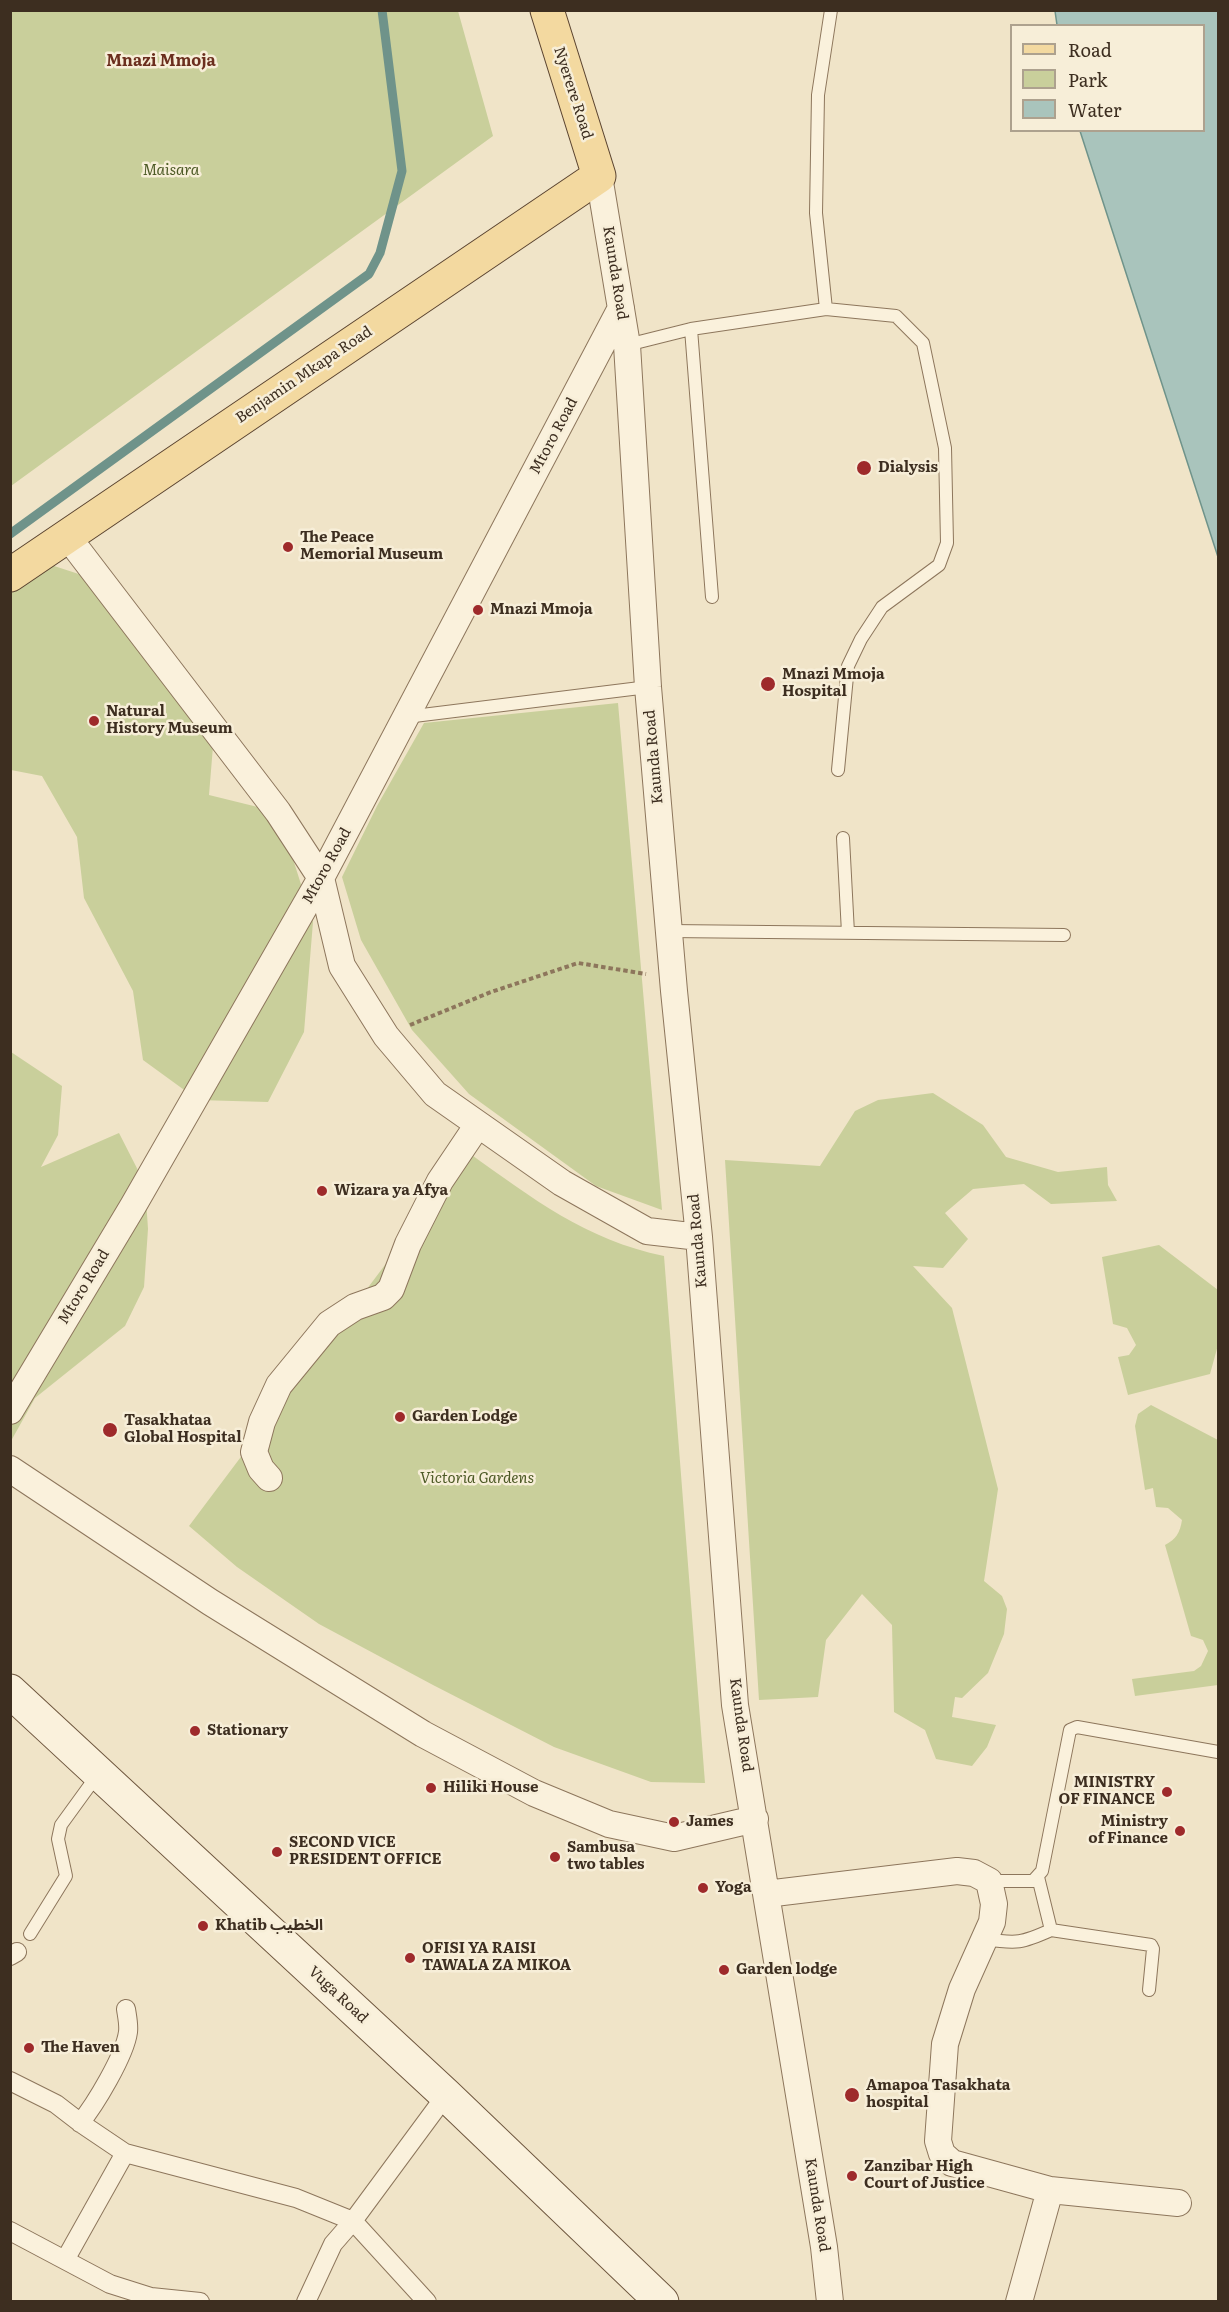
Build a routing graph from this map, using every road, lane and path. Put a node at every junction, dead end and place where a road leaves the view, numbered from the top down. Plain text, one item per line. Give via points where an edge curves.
1 (547, 10) edge
2 (831, 10) edge
3 (599, 176) junction
4 (621, 308) junction
5 (826, 309) junction
6 (691, 329) junction
7 (627, 345) junction
8 (67, 536) junction
9 (10, 575) edge
10 (712, 597) dead end
11 (648, 687) junction
12 (406, 717) junction
13 (838, 770) dead end
14 (843, 838) dead end
15 (321, 878) junction
16 (669, 932) junction
17 (848, 933) junction
18 (1064, 936) dead end
19 (673, 978) junction
20 (386, 1036) junction
21 (477, 1126) junction
22 (699, 1237) junction
23 (10, 1411) edge
24 (10, 1469) edge
25 (269, 1478) dead end
26 (10, 1691) edge
27 (1218, 1752) edge
28 (99, 1773) junction
29 (755, 1819) junction
30 (1038, 1877) junction
31 (989, 1881) junction
32 (766, 1894) junction
33 (1051, 1930) junction
34 (30, 1934) dead end
35 (985, 1939) junction
36 (1149, 1990) dead end
37 (126, 2009) dead end
38 (10, 2081) edge
39 (446, 2095) junction
40 (80, 2123) junction
41 (125, 2153) junction
42 (1050, 2190) junction
43 (1178, 2203) dead end
44 (352, 2221) junction
45 (10, 2231) edge
46 (65, 2260) junction
47 (200, 2301) edge
48 (306, 2301) edge
49 (428, 2301) edge
50 (662, 2301) edge
51 (830, 2301) edge
52 (1019, 2301) edge

1 - 3 main road, Nyerere Road
2 - 5 lane via 818,95 816,201
3 - 4 street, Kaunda Road
3 - 8 main road, Benjamin Mkapa Road
4 - 7 street, Kaunda Road
4 - 12 street, Mtoro Road
5 - 6 lane
5 - 13 lane via 896,316 923,343 945,447 947,543 939,565 882,608 848,666
6 - 7 lane
6 - 10 lane
7 - 11 street, Kaunda Road
8 - 9 main road, Benjamin Mkapa Road
8 - 15 street via 278,812
11 - 12 lane
11 - 16 street, Kaunda Road
12 - 15 street, Mtoro Road
14 - 17 lane
15 - 20 street via 342,966
15 - 23 street, Mtoro Road
16 - 17 lane
16 - 19 street, Kaunda Road
17 - 18 lane
19 - 20 path via 578,963 491,992
19 - 22 street, Kaunda Road
20 - 21 street via 435,1094
21 - 22 street via 562,1183 647,1231
21 - 25 street via 440,1181 408,1244 392,1289 383,1298 355,1306 329,1324 279,1385 254,1452
22 - 29 street, Kaunda Road via 735,1705
24 - 29 street via 210,1602 423,1734 534,1793 609,1824 674,1838
26 - 28 main road, Vuga Road
27 - 30 lane via 1077,1726 1070,1730
28 - 34 lane via 61,1825 58,1839 66,1876
28 - 39 main road, Vuga Road
29 - 32 street, Kaunda Road
30 - 31 lane via 1032,1881
30 - 33 lane
31 - 32 street via 957,1871
31 - 35 street via 994,1904
32 - 51 street, Kaunda Road
33 - 35 lane via 1023,1942
33 - 36 lane via 1151,1945
35 - 42 street via 962,1989 945,2044 938,2141 942,2154 952,2163
37 - 40 street via 129,2032 121,2055
38 - 40 street via 56,2104
39 - 44 street
39 - 50 main road, Vuga Road
40 - 41 street
41 - 44 street via 296,2198
41 - 46 street
42 - 43 street
42 - 52 street
44 - 48 street via 333,2244
44 - 49 street
45 - 46 street
46 - 47 street via 110,2284 151,2296

